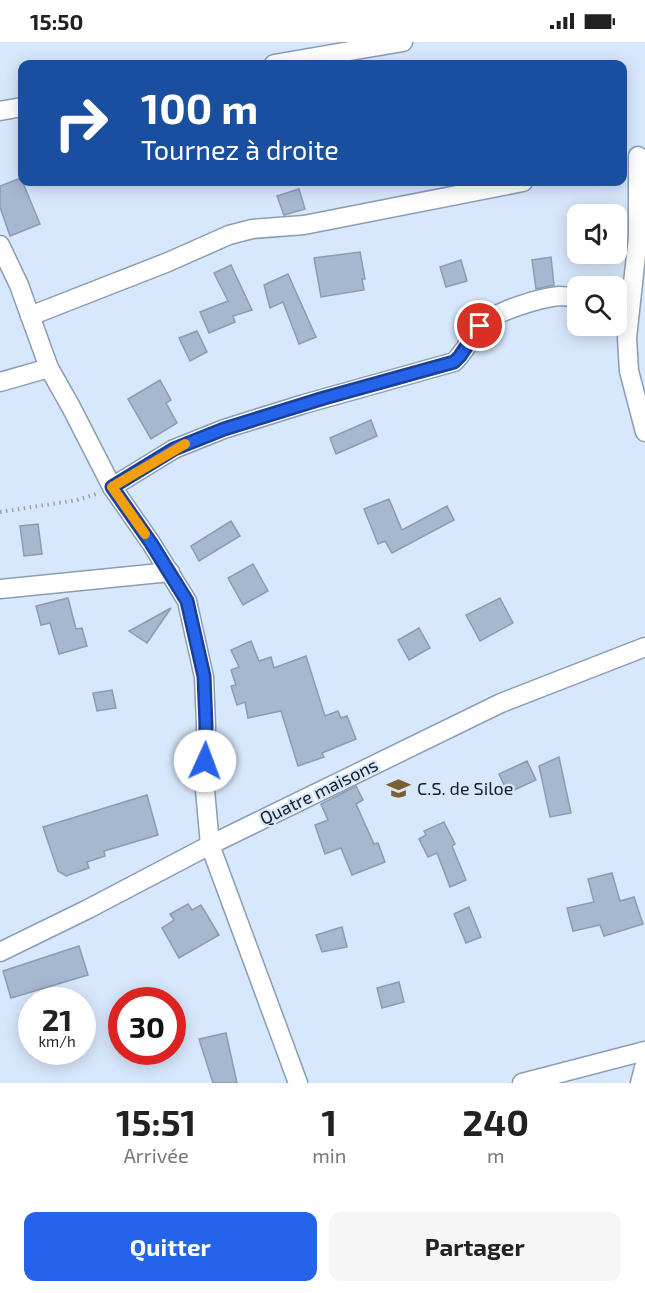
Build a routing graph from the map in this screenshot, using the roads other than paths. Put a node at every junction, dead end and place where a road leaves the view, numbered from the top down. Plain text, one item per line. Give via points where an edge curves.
1 (403, 42) edge
2 (297, 60) edge
3 (18, 108) edge
4 (0, 111) edge
5 (635, 157) edge
6 (503, 186) edge
7 (0, 245) edge
8 (627, 285) edge
9 (567, 296) edge
10 (30, 316) junction
11 (627, 336) edge
12 (49, 368) junction
13 (0, 382) edge
14 (645, 432) edge
15 (112, 487) junction
16 (170, 572) junction
17 (0, 589) edge
18 (645, 646) edge
19 (210, 845) junction
20 (0, 952) edge
21 (645, 1051) edge
22 (645, 1064) edge
23 (298, 1083) edge
24 (522, 1083) edge
25 (640, 1083) edge

1 - 2 street
3 - 4 street
5 - 8 street via 638,237
6 - 10 street via 304,225 229,235
7 - 10 street
9 - 15 street via 533,301 489,319 454,362 224,429 174,449
10 - 12 street
11 - 14 street via 629,370
12 - 13 street
12 - 15 street
15 - 16 street
16 - 17 street
16 - 19 street via 187,601 204,676 204,779
18 - 19 street, Quatre maisons via 501,703
19 - 20 street, Quatre maisons
19 - 23 street
21 - 24 street
22 - 25 street

